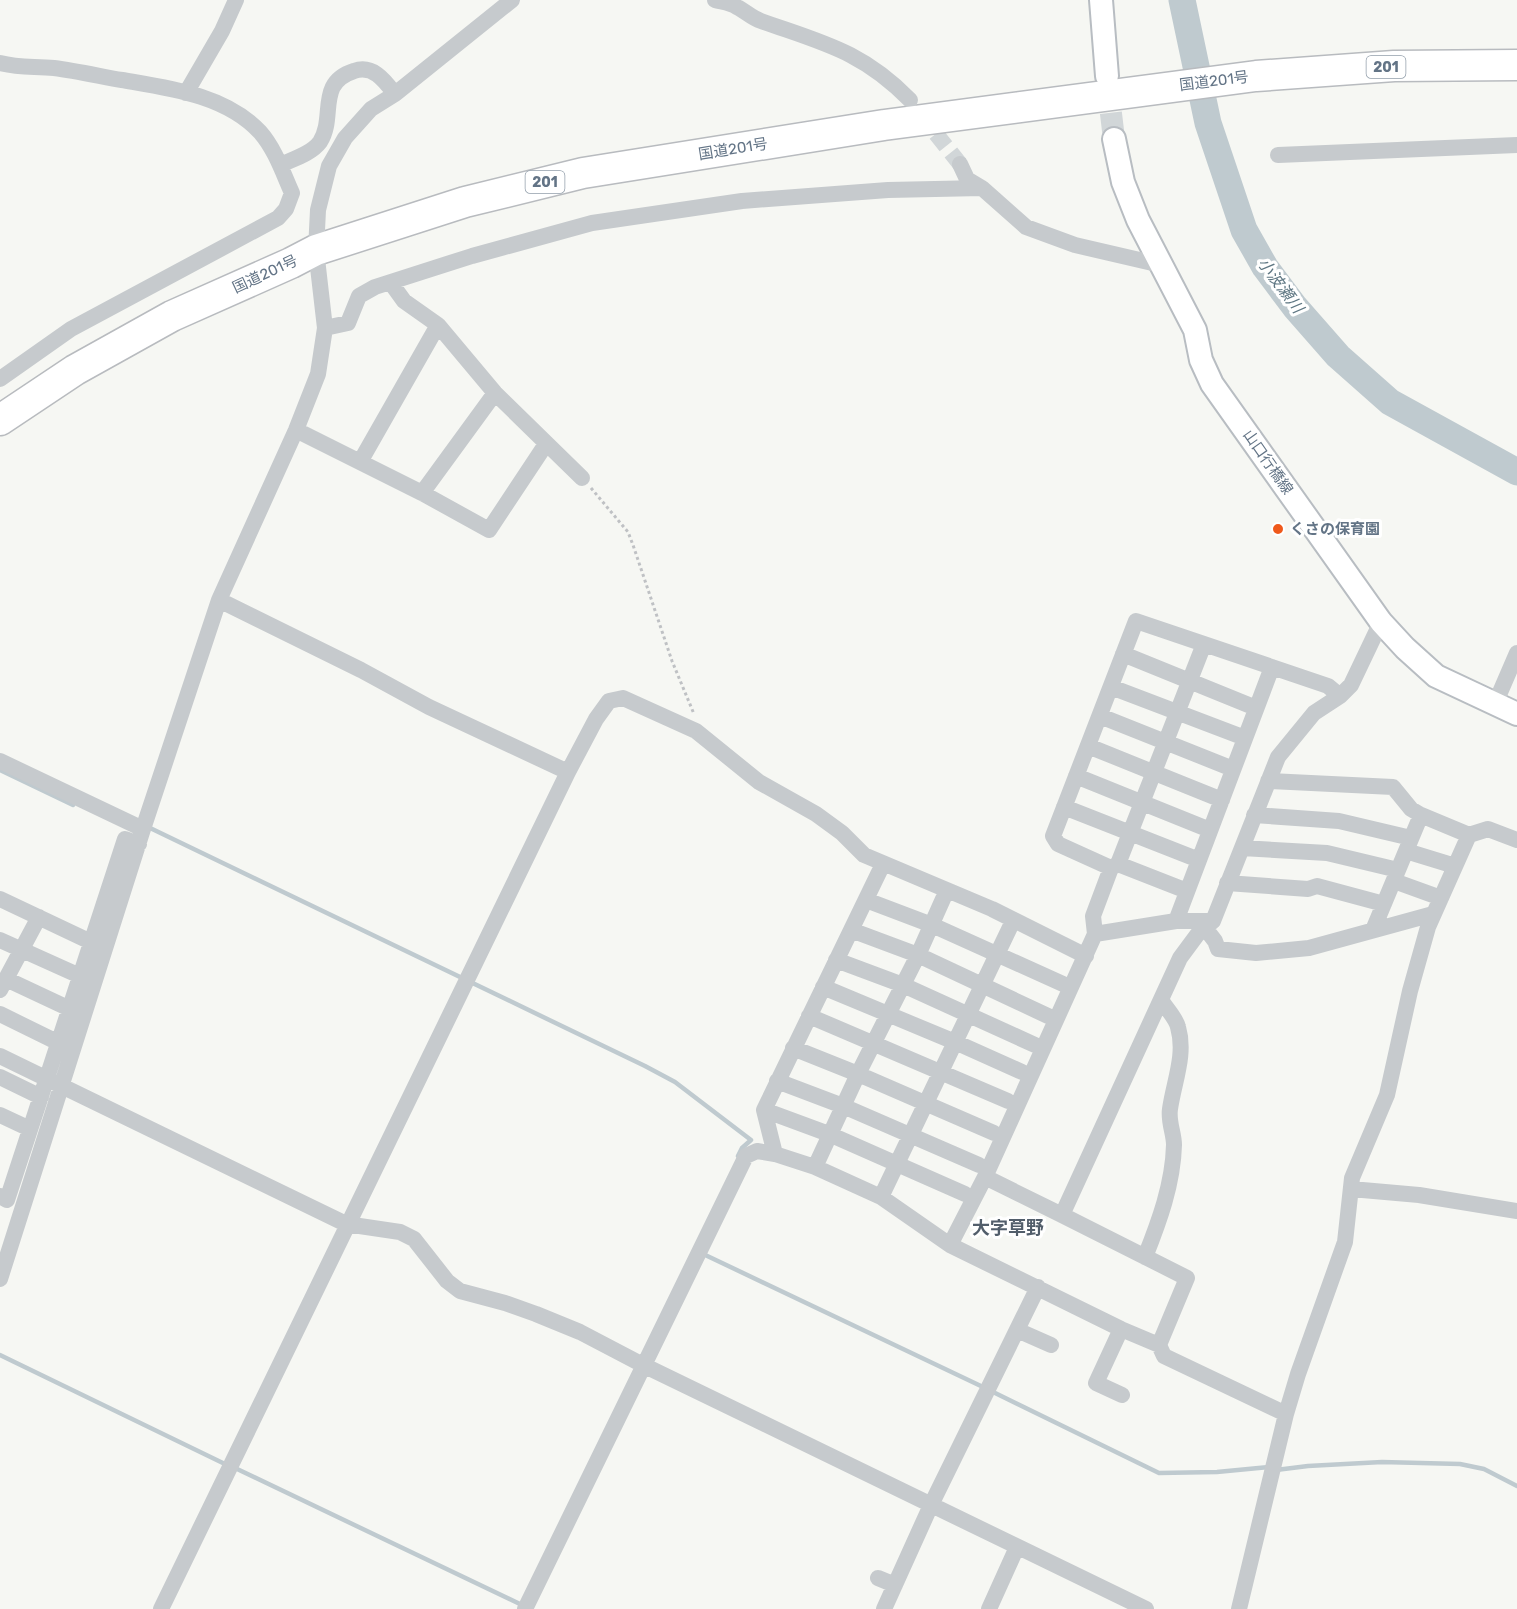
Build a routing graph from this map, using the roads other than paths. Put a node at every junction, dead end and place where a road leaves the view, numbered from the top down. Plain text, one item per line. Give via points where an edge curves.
1 (236, 0) edge
2 (512, 0) edge
3 (715, 0) edge
4 (1101, 0) edge
5 (0, 63) edge
6 (1517, 66) edge
7 (1107, 76) tunnel mouth
8 (186, 93) junction
9 (395, 94) junction
10 (910, 100) tunnel mouth
11 (1114, 139) tunnel mouth
12 (1517, 145) edge
13 (1278, 155) dead end
14 (960, 164) tunnel mouth
15 (280, 165) junction
16 (982, 188) junction
17 (316, 250) junction
18 (1161, 265) junction
19 (391, 283) junction
20 (438, 325) junction
21 (325, 328) junction
22 (0, 379) edge
23 (495, 393) junction
24 (0, 420) edge
25 (296, 430) junction
26 (546, 444) junction
27 (360, 462) junction
28 (582, 478) road end
29 (422, 493) junction
30 (219, 600) junction
31 (1381, 622) junction
32 (1204, 644) junction
33 (1517, 653) edge
34 (1123, 654) junction
35 (1272, 667) junction
36 (1190, 681) junction
37 (1111, 687) junction
38 (1340, 696) junction
39 (1495, 704) junction
40 (1256, 708) junction
41 (1177, 712) junction
42 (1517, 714) edge
43 (1100, 716) junction
44 (1245, 738) junction
45 (1166, 742) junction
46 (1088, 746) junction
47 (0, 761) edge
48 (1233, 769) junction
49 (567, 772) junction
50 (1154, 772) junction
51 (1076, 776) junction
52 (1268, 781) junction
53 (1222, 800) junction
54 (1142, 802) junction
55 (1064, 807) junction
56 (1254, 815) junction
57 (1421, 815) junction
58 (1210, 830) junction
59 (1130, 833) junction
60 (1469, 835) junction
61 (141, 836) junction
62 (1517, 840) edge
63 (1409, 845) junction
64 (1242, 848) junction
65 (1199, 860) junction
66 (883, 864) junction
67 (1115, 866) junction
68 (1455, 866) junction
69 (1396, 876) junction
70 (1227, 883) junction
71 (947, 890) junction
72 (1187, 891) junction
73 (0, 898) edge
74 (1441, 898) junction
75 (866, 900) junction
76 (1384, 904) junction
77 (1433, 914) junction
78 (39, 917) junction
79 (1013, 921) junction
80 (1176, 921) junction
81 (932, 924) junction
82 (1209, 924) junction
83 (850, 930) junction
84 (1373, 930) junction
85 (1095, 934) junction
86 (0, 940) edge
87 (91, 942) junction
88 (22, 951) junction
89 (997, 954) junction
90 (918, 955) junction
91 (1080, 958) junction
92 (836, 960) junction
93 (80, 976) junction
94 (1063, 984) junction
95 (3, 985) edge
96 (903, 985) junction
97 (982, 985) junction
98 (823, 987) junction
99 (1161, 1000) junction
100 (70, 1009) junction
101 (0, 1014) edge
102 (888, 1014) junction
103 (969, 1014) junction
104 (809, 1016) junction
105 (1048, 1016) junction
106 (955, 1042) junction
107 (59, 1043) junction
108 (874, 1043) junction
109 (1035, 1045) junction
110 (793, 1048) junction
111 (0, 1056) edge
112 (941, 1071) junction
113 (1022, 1072) junction
114 (858, 1074) junction
115 (0, 1077) edge
116 (777, 1081) junction
117 (54, 1082) junction
118 (41, 1097) junction
119 (1008, 1101) junction
120 (926, 1103) junction
121 (843, 1106) junction
122 (764, 1110) junction
123 (0, 1115) edge
124 (30, 1130) junction
125 (994, 1133) junction
126 (829, 1134) junction
127 (911, 1135) junction
128 (775, 1154) junction
129 (897, 1163) junction
130 (815, 1167) junction
131 (982, 1171) junction
132 (1351, 1190) junction
133 (965, 1194) junction
134 (0, 1196) edge
135 (881, 1197) junction
136 (1517, 1211) edge
137 (1062, 1215) junction
138 (954, 1218) dead end
139 (346, 1224) junction
140 (950, 1245) junction
141 (1145, 1257) junction
142 (0, 1279) edge
143 (1038, 1287) junction
144 (1121, 1329) junction
145 (1017, 1330) junction
146 (1159, 1345) junction
147 (1051, 1346) dead end
148 (643, 1365) junction
149 (1122, 1395) dead end
150 (1286, 1414) junction
151 (931, 1505) junction
152 (1017, 1546) junction
153 (878, 1578) dead end
154 (895, 1585) junction
155 (161, 1609) edge
156 (525, 1609) edge
157 (884, 1609) edge
158 (989, 1609) edge
159 (1146, 1609) edge
160 (1239, 1609) edge

1 - 8 street
2 - 9 street
3 - 10 street via 859,58
4 - 7 main road
5 - 8 street via 80,72
6 - 17 highway, 国道201号 / 201 via 1395,66 1256,76 884,125 583,173 465,202
8 - 15 street via 230,109 247,121 261,133
9 - 15 street via 381,76 372,72 360,69 344,74 333,87 320,142 311,151
9 - 17 street via 371,109 345,138 329,166 318,210
11 - 18 main road, 山口行橋線 via 1123,182
12 - 13 street
14 - 16 street via 967,178
15 - 22 street via 292,193 278,218 72,330
16 - 18 street via 1026,227 1075,245
16 - 19 street via 888,190 742,201 592,223
17 - 21 street
17 - 24 highway, 国道201号 / 201 via 172,316 75,370
18 - 31 main road, 山口行橋線 via 1195,330 1212,384
19 - 20 street via 404,301
19 - 21 street via 359,296 348,323
20 - 23 street
20 - 27 street
21 - 25 street via 318,374
23 - 26 street
23 - 29 street
25 - 27 street
25 - 30 street
26 - 28 street
26 - 29 street via 489,530
27 - 29 street
30 - 49 street
30 - 61 street
31 - 38 street via 1351,685
31 - 39 main road, 山口行橋線 via 1436,676
32 - 34 street via 1136,621
32 - 35 street
32 - 36 street
33 - 39 street
34 - 36 street
34 - 37 street
35 - 38 street via 1328,686
35 - 40 street
36 - 40 street
36 - 41 street
37 - 41 street
37 - 43 street
38 - 52 street via 1314,713 1278,757
39 - 42 main road, 山口行橋線
40 - 44 street
41 - 44 street
41 - 45 street
43 - 45 street
43 - 46 street
44 - 48 street
45 - 48 street
45 - 50 street
46 - 50 street
46 - 51 street
47 - 61 street
48 - 53 street
49 - 66 street via 609,701 623,698 696,731 759,782 816,814 864,855
49 - 139 street
50 - 53 street
50 - 54 street
51 - 54 street
51 - 55 street
52 - 56 street
52 - 57 street via 1393,787 1410,809
53 - 58 street
54 - 58 street
54 - 59 street
55 - 59 street
55 - 67 street via 1053,836 1058,844
56 - 63 street via 1339,821
56 - 64 street
57 - 60 street
57 - 63 street
58 - 65 street
59 - 65 street
59 - 67 street
60 - 62 street via 1488,829
60 - 68 street
61 - 87 street via 125,838
61 - 117 street
63 - 68 street
63 - 69 street
64 - 69 street via 1327,853
64 - 70 street
65 - 72 street
66 - 71 street
66 - 75 street
67 - 72 street
67 - 85 street via 1093,916
68 - 74 street
69 - 74 street
69 - 76 street
70 - 76 street via 1308,889 1317,886
70 - 82 street
71 - 79 street
71 - 81 street
72 - 80 street
73 - 78 street
74 - 77 street
75 - 81 street
75 - 83 street
76 - 84 street
77 - 84 street
77 - 132 street via 1410,991 1387,1095 1352,1178
78 - 87 street
78 - 88 street
79 - 89 street
79 - 91 street
80 - 82 street
80 - 85 street
81 - 89 street
81 - 90 street
82 - 84 street via 1218,949 1256,953 1309,948
82 - 99 street via 1180,958
83 - 90 street
83 - 92 street
85 - 91 street
86 - 88 street
87 - 93 street
88 - 93 street
88 - 95 street
89 - 94 street
89 - 97 street
90 - 96 street
90 - 97 street
91 - 94 street
91 - 131 street
92 - 96 street
92 - 98 street
93 - 100 street
94 - 105 street
95 - 100 street
96 - 102 street
96 - 103 street
97 - 103 street
97 - 105 street
98 - 102 street
98 - 104 street
99 - 137 street
99 - 141 street via 1178,1026 1181,1052 1170,1110 1174,1143 1167,1189 1161,1219
100 - 107 street
101 - 107 street
102 - 106 street
102 - 108 street
103 - 106 street
103 - 109 street
104 - 108 street
104 - 110 street
105 - 109 street
106 - 112 street
106 - 113 street
107 - 117 street
108 - 112 street
108 - 114 street
109 - 113 street
110 - 114 street
110 - 116 street
111 - 117 street
112 - 119 street
112 - 120 street
113 - 119 street
114 - 120 street
114 - 121 street
115 - 118 street
116 - 121 street
116 - 122 street
117 - 118 street
117 - 139 street
117 - 142 street
118 - 124 street
119 - 125 street
120 - 125 street
120 - 127 street
121 - 126 street
121 - 127 street
122 - 126 street
122 - 128 street
123 - 124 street
124 - 134 street via 7,1200
125 - 131 street
126 - 129 street
126 - 130 street
127 - 129 street
127 - 131 street
128 - 130 street
128 - 148 street via 757,1151 747,1156
129 - 133 street
129 - 135 street
130 - 135 street
131 - 133 street
131 - 137 street
131 - 140 street
132 - 136 street via 1419,1195
132 - 150 street via 1345,1242
133 - 138 street
135 - 140 street
137 - 141 street
139 - 148 street via 400,1232 414,1239 447,1281 460,1291 536,1314
139 - 155 street
140 - 143 street
141 - 146 street via 1187,1278
143 - 144 street
143 - 145 street
144 - 146 street
144 - 149 street via 1096,1383
145 - 147 street
145 - 151 street
146 - 150 street via 1164,1356
148 - 151 street
148 - 156 street
150 - 160 street
151 - 152 street
151 - 154 street
152 - 158 street
152 - 159 street
153 - 154 street
154 - 157 street

